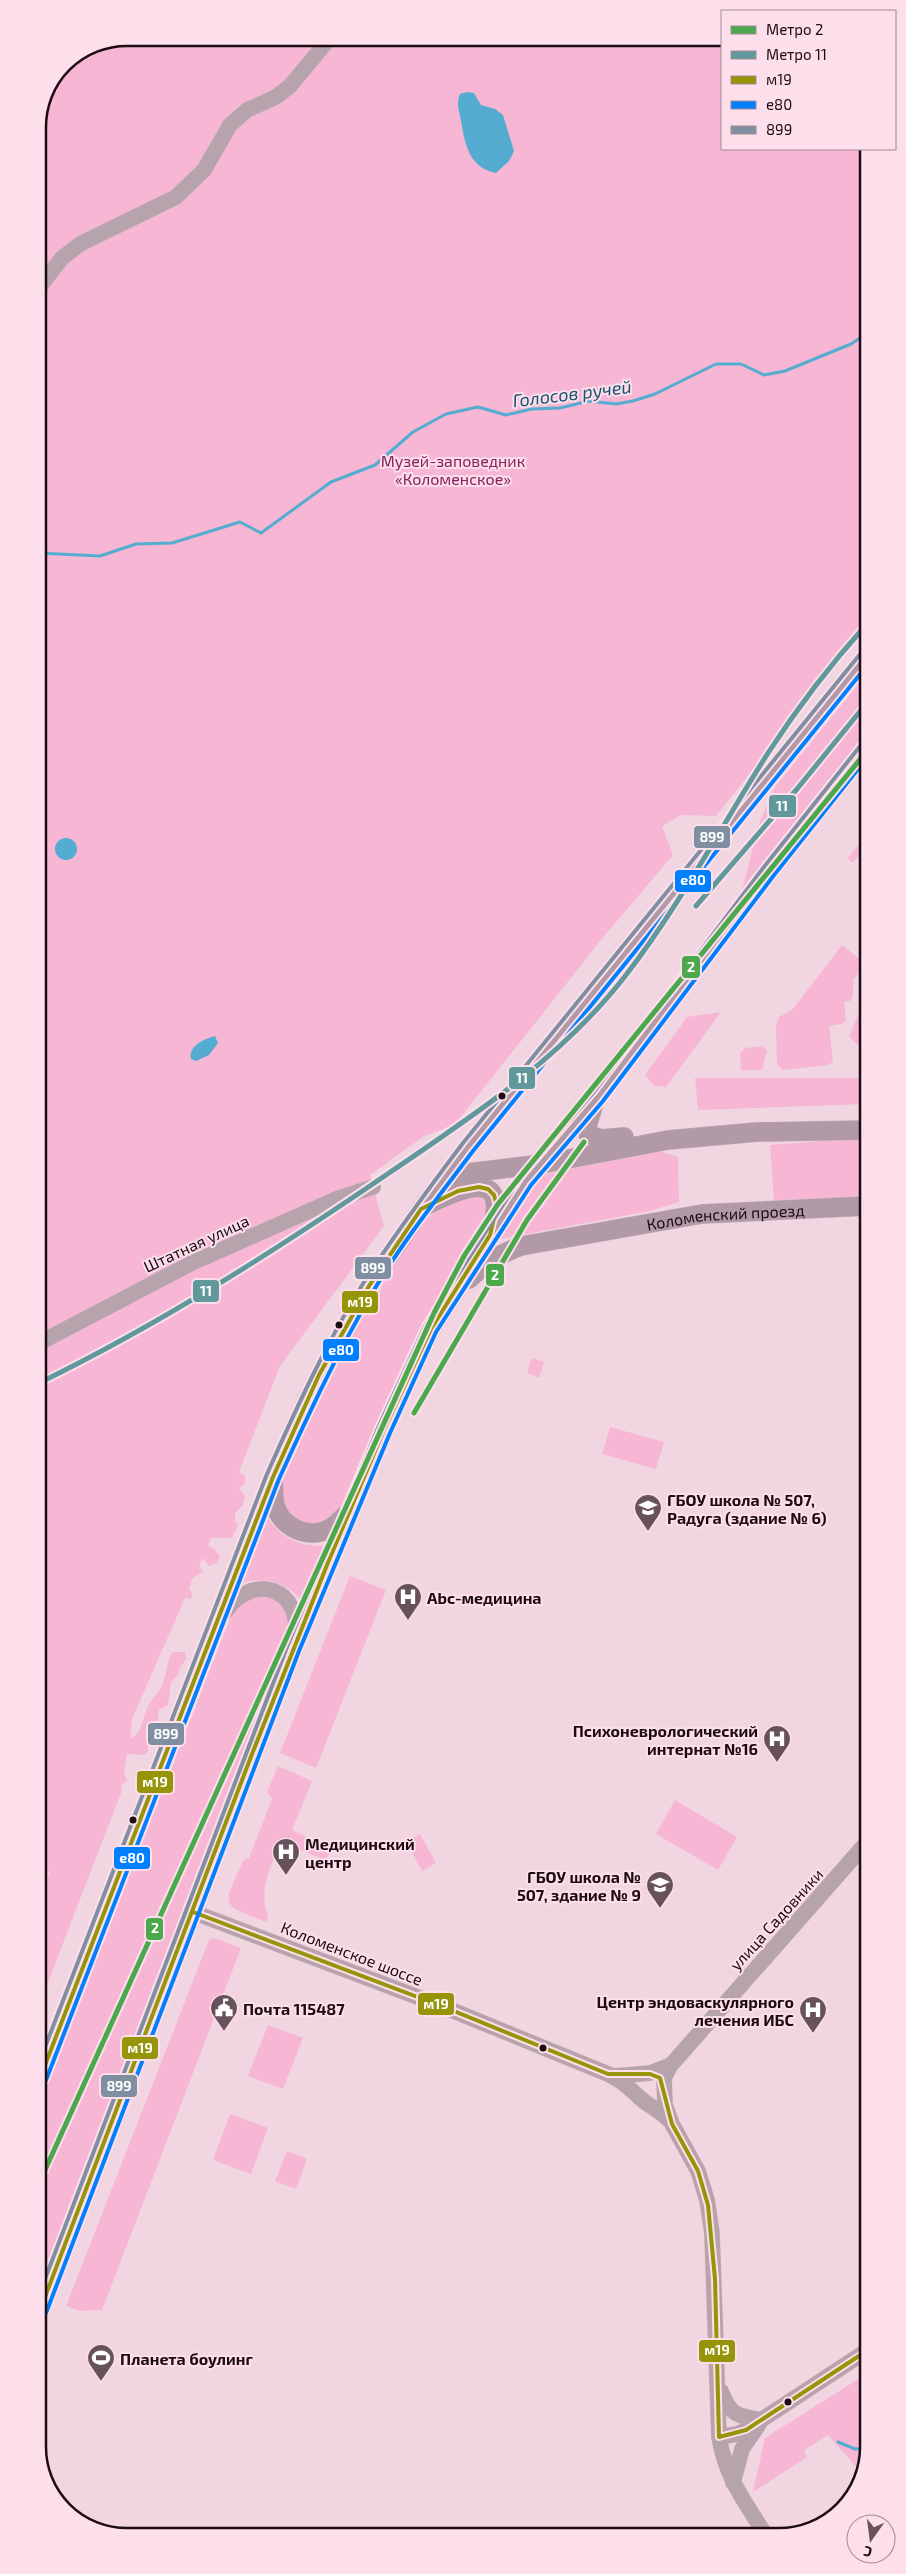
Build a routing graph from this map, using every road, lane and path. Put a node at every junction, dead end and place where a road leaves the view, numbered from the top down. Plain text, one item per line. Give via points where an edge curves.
1 (323, 46) edge
2 (46, 279) edge
3 (860, 664) edge
4 (860, 757) edge
5 (598, 1097) junction
6 (860, 1130) edge
7 (668, 1140) junction
8 (542, 1164) junction
9 (439, 1185) junction
10 (373, 1187) dead end
11 (860, 1206) edge
12 (421, 1209) junction
13 (490, 1235) junction
14 (453, 1294) junction
15 (46, 1339) edge
16 (273, 1477) junction
17 (352, 1510) junction
18 (214, 1627) junction
19 (293, 1649) junction
20 (860, 1851) edge
21 (192, 1912) junction
22 (46, 2062) edge
23 (671, 2065) junction
24 (608, 2074) junction
25 (647, 2074) junction
26 (664, 2086) junction
27 (642, 2098) junction
28 (672, 2124) junction
29 (46, 2295) edge
30 (860, 2355) edge
31 (717, 2382) junction
32 (762, 2420) junction
33 (719, 2436) junction
34 (733, 2483) junction
35 (761, 2528) edge

1 - 2 street via 290,86 276,97 247,110 230,126 204,170 176,197 80,244 62,258
3 - 9 main road
4 - 5 main road
5 - 7 main road via 588,1121 588,1134 600,1139 659,1134
5 - 8 main road
6 - 7 main road via 757,1132
7 - 8 main road
8 - 9 main road via 468,1173
8 - 13 main road via 526,1181
9 - 12 main road
10 - 15 street, Штатная улица via 336,1199 192,1262
11 - 14 main road, Коломенский проезд via 702,1214 521,1246 482,1266
12 - 13 main road via 458,1191 484,1188 494,1195 497,1206
12 - 16 main road via 369,1286 324,1365
13 - 14 main road
14 - 17 main road via 431,1329
16 - 17 main road via 277,1509 287,1524 299,1531 328,1530
16 - 18 main road
17 - 19 main road
18 - 19 street via 237,1596 254,1589 267,1590 284,1597 294,1611 297,1623
18 - 22 main road
19 - 21 main road
20 - 23 street, улица Садовники
21 - 24 street, Коломенское шоссе via 416,1996
21 - 29 main road
23 - 25 street, улица Садовники
23 - 26 street, улица Садовники
24 - 25 street, Коломенское шоссе
24 - 27 street, Коломенское шоссе via 627,2084
25 - 26 street via 657,2075
25 - 27 street via 636,2082
26 - 27 street via 658,2099
26 - 28 street
27 - 28 street
28 - 31 street via 698,2171 708,2205 715,2279
30 - 32 street
31 - 32 street via 728,2408
31 - 33 street
32 - 33 street via 737,2434
32 - 34 street via 742,2450
33 - 34 street via 725,2466
34 - 35 street

